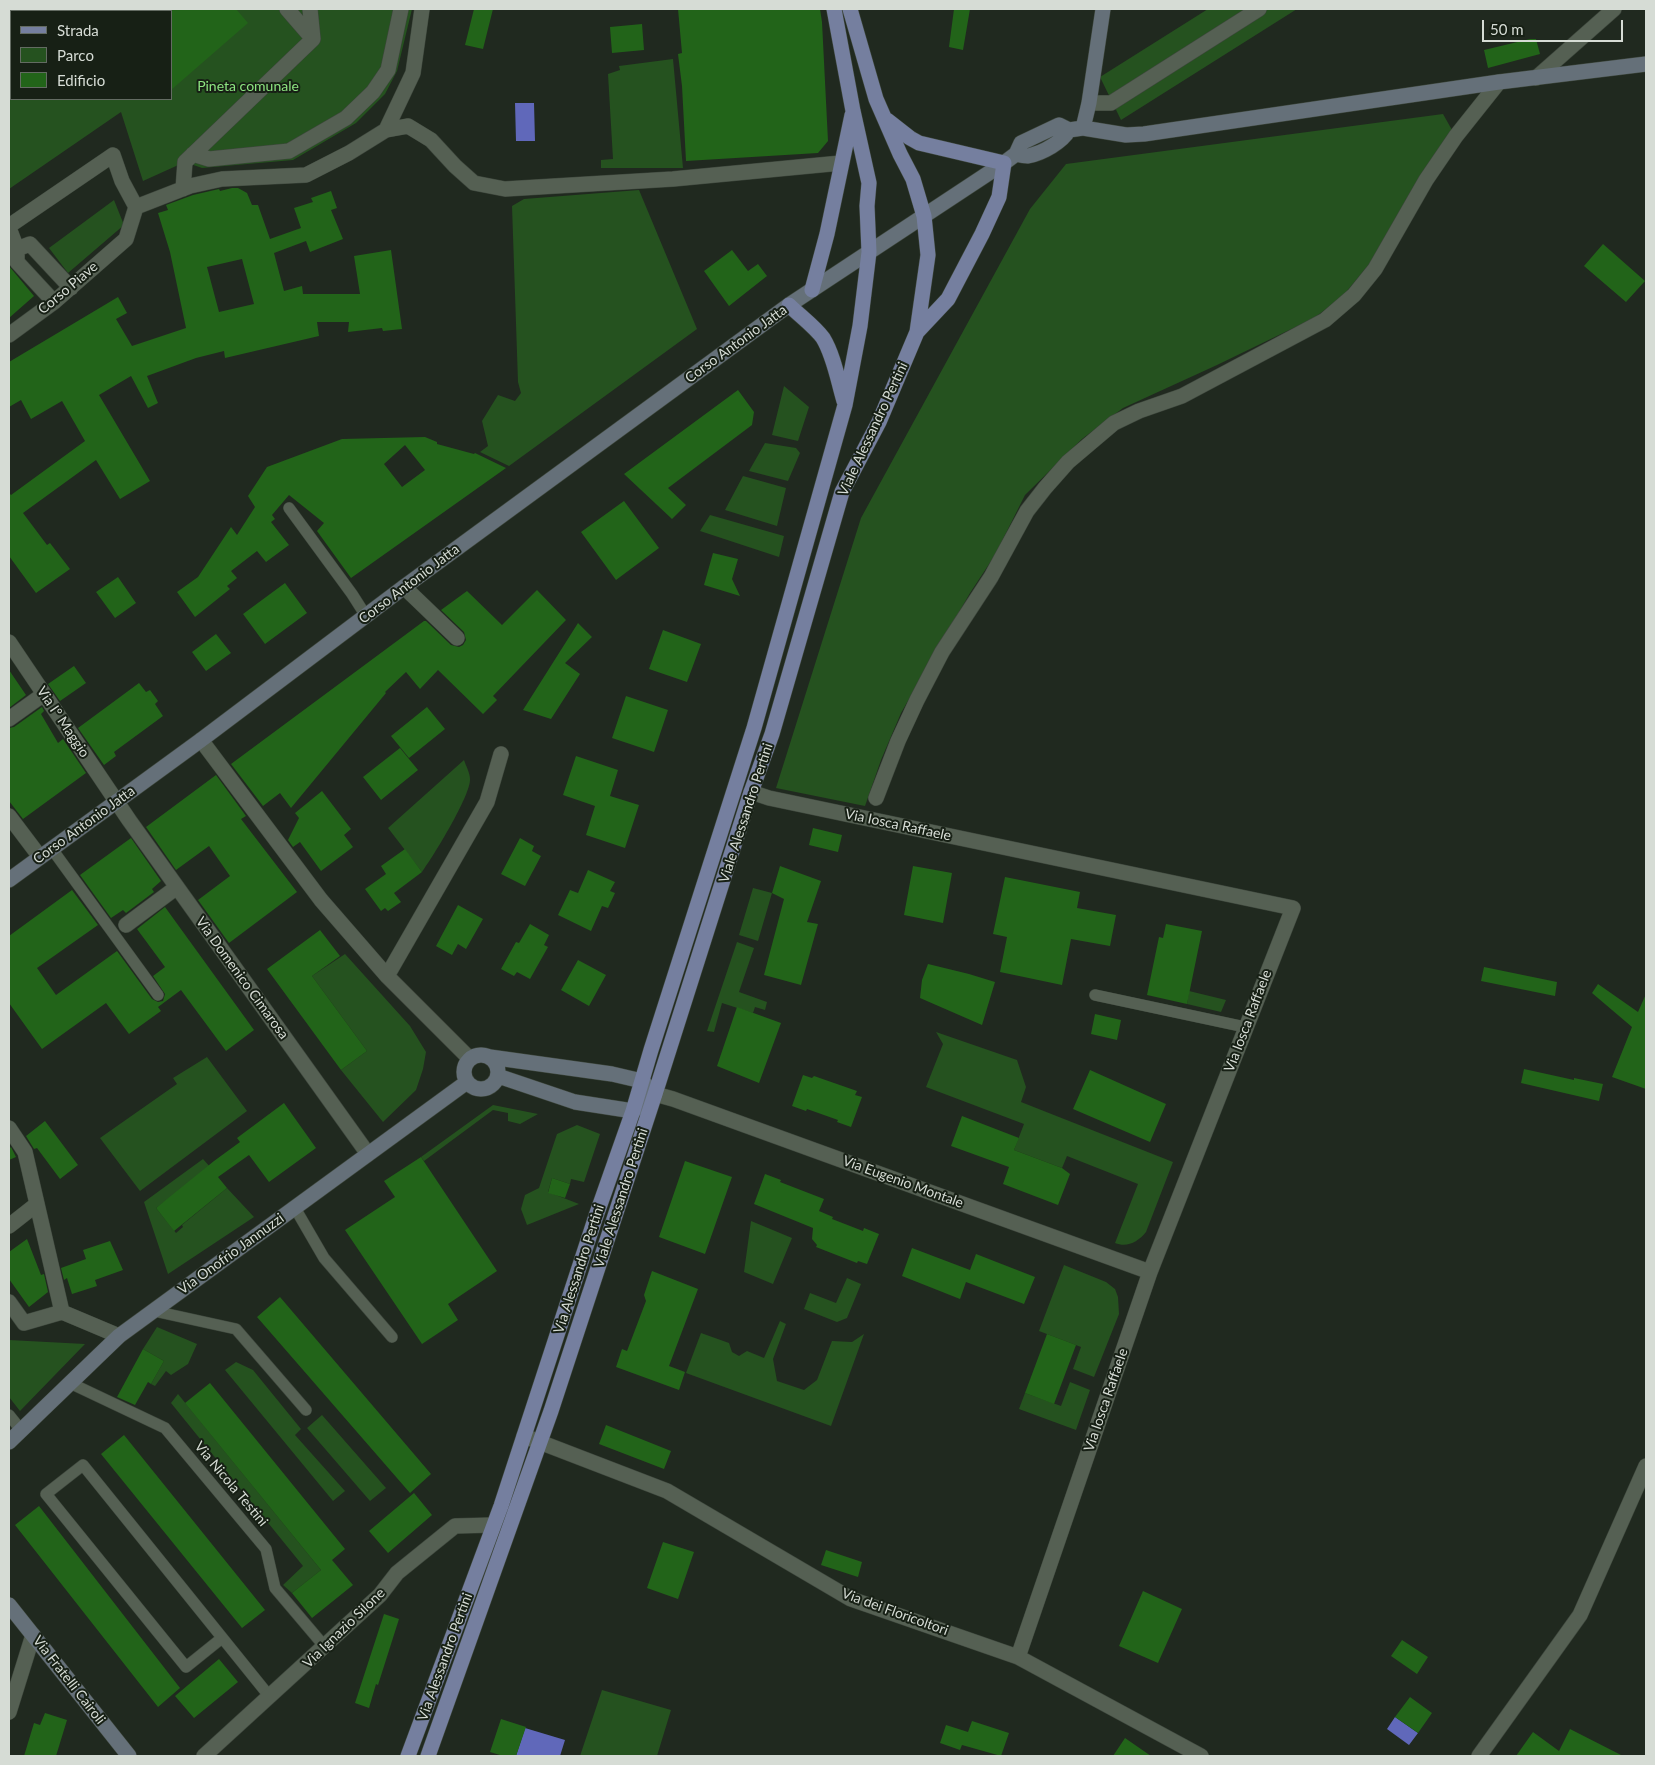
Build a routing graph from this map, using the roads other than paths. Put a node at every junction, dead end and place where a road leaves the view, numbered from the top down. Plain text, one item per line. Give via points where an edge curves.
1 (287, 9) edge
2 (310, 9) edge
3 (400, 9) edge
4 (422, 9) edge
5 (834, 9) edge
6 (850, 9) edge
7 (1103, 9) edge
8 (1259, 9) edge
9 (1614, 9) edge
10 (314, 39) junction
11 (1646, 64) edge
12 (1536, 78) junction
13 (1499, 82) junction
14 (1089, 103) junction
15 (853, 111) junction
16 (885, 119) junction
17 (1076, 129) junction
18 (386, 130) junction
19 (193, 154) junction
20 (1010, 159) junction
21 (841, 163) junction
22 (183, 189) junction
23 (136, 208) junction
24 (924, 216) junction
25 (9, 227) edge
26 (17, 249) junction
27 (868, 252) junction
28 (71, 288) junction
29 (812, 290) junction
30 (54, 302) junction
31 (789, 305) junction
32 (917, 332) junction
33 (9, 335) edge
34 (845, 405) junction
35 (289, 508) dead end
36 (404, 587) junction
37 (366, 616) junction
38 (457, 638) dead end
39 (9, 642) edge
40 (44, 694) junction
41 (9, 719) edge
42 (201, 740) junction
43 (501, 754) dead end
44 (751, 792) junction
45 (876, 798) dead end
46 (116, 802) junction
47 (9, 816) edge
48 (46, 853) junction
49 (9, 880) edge
50 (177, 887) junction
51 (126, 925) dead end
52 (388, 976) junction
53 (158, 995) dead end
54 (1095, 995) dead end
55 (1246, 1027) junction
56 (490, 1057) junction
57 (470, 1059) junction
58 (498, 1076) junction
59 (642, 1081) junction
60 (467, 1082) junction
61 (655, 1094) junction
62 (633, 1111) junction
63 (9, 1128) edge
64 (368, 1154) junction
65 (37, 1204) junction
66 (295, 1208) junction
67 (9, 1226) edge
68 (1150, 1272) junction
69 (10, 1307) edge
70 (154, 1311) junction
71 (62, 1312) junction
72 (119, 1336) junction
73 (392, 1337) dead end
74 (70, 1383) junction
75 (306, 1410) dead end
76 (9, 1415) edge
77 (21, 1430) junction
78 (524, 1436) junction
79 (9, 1442) edge
80 (540, 1442) junction
81 (1646, 1466) edge
82 (493, 1526) junction
83 (9, 1605) edge
84 (33, 1635) junction
85 (222, 1638) junction
86 (325, 1647) junction
87 (1018, 1657) junction
88 (270, 1697) junction
89 (9, 1712) edge
90 (129, 1756) edge
91 (204, 1756) edge
92 (408, 1756) edge
93 (428, 1756) edge
94 (1201, 1756) edge
95 (1479, 1756) edge

1 - 10 street
2 - 10 street
3 - 19 street via 388,70 373,92 346,118 289,151 209,159
4 - 18 street via 413,73
5 - 15 main road, Viale Alessandro Pertini
6 - 16 main road, Viale Alessandro Pertini via 876,99
7 - 14 main road
8 - 14 street via 1111,103
9 - 12 street
10 - 19 street
11 - 12 main road
12 - 13 main road
13 - 17 main road via 1144,134
13 - 45 street via 1426,180 1375,269 1354,295 1325,320 1182,396 1114,423 1068,462 1045,488 1027,511 991,577 942,652 898,741
14 - 17 main road
15 - 21 main road, Viale Alessandro Pertini
15 - 27 main road, Viale Alessandro Pertini via 869,183
16 - 20 main road via 919,143
16 - 24 main road, Viale Alessandro Pertini via 913,179
17 - 20 main road via 1058,125 1021,143
18 - 21 street via 408,126 431,140 474,183 505,189 673,179
18 - 22 street via 306,175 222,179
19 - 22 street via 185,162
20 - 24 main road
20 - 32 main road via 999,197 948,299
21 - 29 main road, Viale Alessandro Pertini
22 - 23 street
23 - 25 street via 113,155
23 - 28 street, Corso Piave via 126,239
24 - 27 main road
24 - 32 main road, Viale Alessandro Pertini via 928,255
25 - 26 street
26 - 28 street via 30,244
26 - 30 street via 17,262
27 - 29 main road
27 - 34 main road, Viale Alessandro Pertini via 860,326
28 - 30 street, Corso Piave
29 - 31 main road, Corso Antonio Jatta
30 - 33 street, Corso Piave
31 - 34 main road via 823,339
31 - 36 main road, Corso Antonio Jatta
32 - 44 main road, Viale Alessandro Pertini via 879,422 842,492 772,734
34 - 59 main road, Viale Alessandro Pertini via 754,728
35 - 37 lane
36 - 37 main road, Corso Antonio Jatta
36 - 38 street
37 - 42 main road, Corso Antonio Jatta
39 - 40 street, Via I° Maggio
40 - 41 street
40 - 46 street, Via I° Maggio
42 - 46 main road, Corso Antonio Jatta
42 - 52 street via 321,900
43 - 52 street via 487,802
44 - 55 street, Via Iosca Raffaele via 1292,908
44 - 61 main road, Viale Alessandro Pertini
46 - 48 main road, Corso Antonio Jatta
46 - 50 street, Via Domenico Cimarosa
47 - 48 street
48 - 49 main road, Corso Antonio Jatta
48 - 53 lane
50 - 51 street
50 - 64 street, Via Domenico Cimarosa
52 - 57 street
54 - 55 lane
55 - 68 street, Via Iosca Raffaele
56 - 57 main road via 479,1055
56 - 58 main road via 497,1065
56 - 59 main road
57 - 60 main road via 464,1073
58 - 60 main road via 496,1082 487,1088 476,1089
58 - 62 main road via 575,1102
59 - 61 main road
59 - 62 main road, Via Alessandro Pertini
60 - 64 main road, Via Onofrio Jannuzzi
61 - 62 main road
61 - 68 street, Via Eugenio Montale
61 - 80 main road, Viale Alessandro Pertini
62 - 78 main road, Via Alessandro Pertini
63 - 65 street via 25,1152
64 - 66 main road, Via Onofrio Jannuzzi
65 - 67 street
65 - 71 street
66 - 70 main road, Via Onofrio Jannuzzi
66 - 73 lane via 324,1258
68 - 87 street, Via Iosca Raffaele
69 - 71 street via 24,1323
70 - 72 main road, Via Onofrio Jannuzzi
70 - 75 lane via 236,1329
71 - 72 street
72 - 74 main road, Via Onofrio Jannuzzi
74 - 77 main road, Via Onofrio Jannuzzi
74 - 86 lane, Via Nicola Testini via 165,1428 266,1549 275,1588
76 - 77 lane
77 - 79 main road, Via Onofrio Jannuzzi
78 - 80 street, Via dei Floricoltori
78 - 82 main road, Via Alessandro Pertini
80 - 87 street, Via dei Floricoltori via 666,1492 850,1599
80 - 93 main road, Viale Alessandro Pertini
81 - 95 street via 1580,1615
82 - 86 street, Via Ignazio Silone via 455,1526 397,1573 380,1595
82 - 92 main road, Via Alessandro Pertini
83 - 84 main road, Via Fratelli Cairoli
84 - 89 street
84 - 90 main road, Via Fratelli Cairoli
85 - 85 lane via 83,1465 46,1494 186,1667
85 - 88 lane
86 - 88 street, Via Ignazio Silone
87 - 94 street, Via dei Floricoltori
88 - 91 street, Via Ignazio Silone

